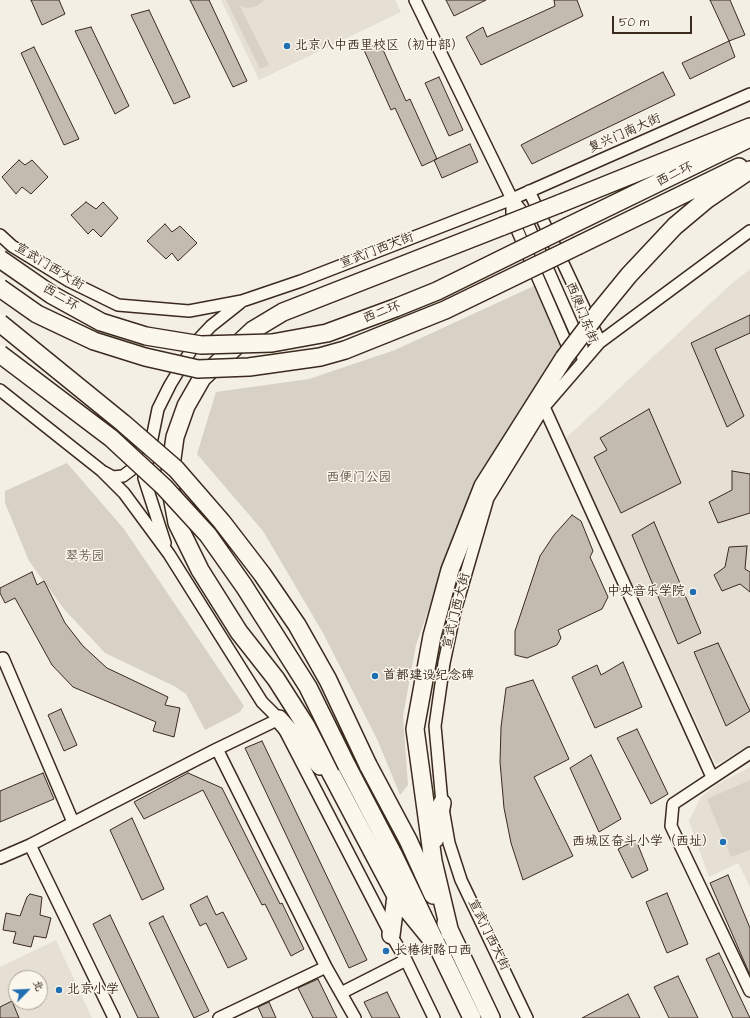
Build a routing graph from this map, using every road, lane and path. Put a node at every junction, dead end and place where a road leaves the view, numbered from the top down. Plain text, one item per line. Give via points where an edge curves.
1 (415, 0) edge
2 (750, 94) edge
3 (750, 128) edge
4 (750, 138) edge
5 (750, 162) edge
6 (750, 170) edge
7 (529, 191) junction
8 (512, 198) junction
9 (750, 231) edge
10 (0, 234) edge
11 (0, 259) edge
12 (0, 288) edge
13 (242, 301) junction
14 (0, 324) edge
15 (600, 342) junction
16 (0, 354) edge
17 (583, 362) junction
18 (0, 390) edge
19 (544, 407) junction
20 (149, 456) junction
21 (102, 471) junction
22 (169, 554) junction
23 (0, 659) edge
24 (279, 719) junction
25 (217, 749) junction
26 (750, 753) edge
27 (712, 777) junction
28 (340, 789) junction
29 (442, 803) junction
30 (73, 822) junction
31 (30, 845) junction
32 (0, 858) edge
33 (433, 861) junction
34 (396, 896) junction
35 (450, 933) junction
36 (391, 935) junction
37 (440, 950) junction
38 (406, 960) junction
39 (326, 967) junction
40 (750, 991) edge
41 (341, 993) junction
42 (114, 1018) edge
43 (219, 1018) edge
44 (355, 1018) edge
45 (434, 1018) edge
46 (472, 1018) edge
47 (491, 1018) edge
48 (527, 1018) edge

1 - 8 street, 西便门东街
2 - 7 street, 复兴门南大街
3 - 28 highway, bridge via 283,312 253,330 202,378 186,406 175,438 169,480 178,523 200,570 239,632 276,679 306,726
4 - 11 highway, 西二环, bridge via 437,291 327,333 272,343 201,344 146,336 102,322 52,295
5 - 12 highway, 西二环, bridge via 445,310 345,350 313,358 249,367 198,369 145,357 94,341 37,314
6 - 33 highway, bridge via 706,200 675,226 629,275 564,358 483,486 440,603 415,729
7 - 8 street, 复兴门南大街
7 - 15 street
8 - 13 street, 宣武门西大街 via 301,281
8 - 17 street, 西便门东街 via 523,213 582,347
9 - 15 street
10 - 13 street, 宣武门西大街 via 12,246 69,281 118,305 189,311
13 - 20 street, 宣武门西大街 via 201,335 189,352 158,409
14 - 35 highway, bridge via 118,418 176,469 222,522 262,574 297,625 328,680 368,765 408,840
15 - 17 street
16 - 37 highway, bridge via 111,438 164,487 208,535 244,586 308,687
17 - 19 street, 宣武门西大街
18 - 21 street, 宣武门西大街
19 - 27 street
19 - 29 street, 宣武门西大街 via 488,498 455,611 434,726
20 - 21 street via 123,476 114,477
20 - 22 street, 宣武门西大街 via 144,478
21 - 22 street, 宣武门西大街 via 124,493
22 - 24 street, 宣武门西大街 via 262,702
23 - 30 street via 3,658
24 - 25 street
24 - 28 highway
24 - 36 street, 宣武门西大街
25 - 30 street
25 - 39 street
26 - 27 street
27 - 40 street via 673,804 671,826
28 - 34 highway
29 - 33 highway
29 - 48 street, 宣武门西大街 via 449,843 461,880
30 - 31 street
31 - 32 street
31 - 42 street
33 - 35 highway
34 - 36 highway
34 - 37 highway
35 - 47 highway
36 - 38 street, 宣武门西大街
37 - 46 highway
38 - 41 street
38 - 45 street, 宣武门西大街
39 - 41 street
39 - 43 street
41 - 44 street

